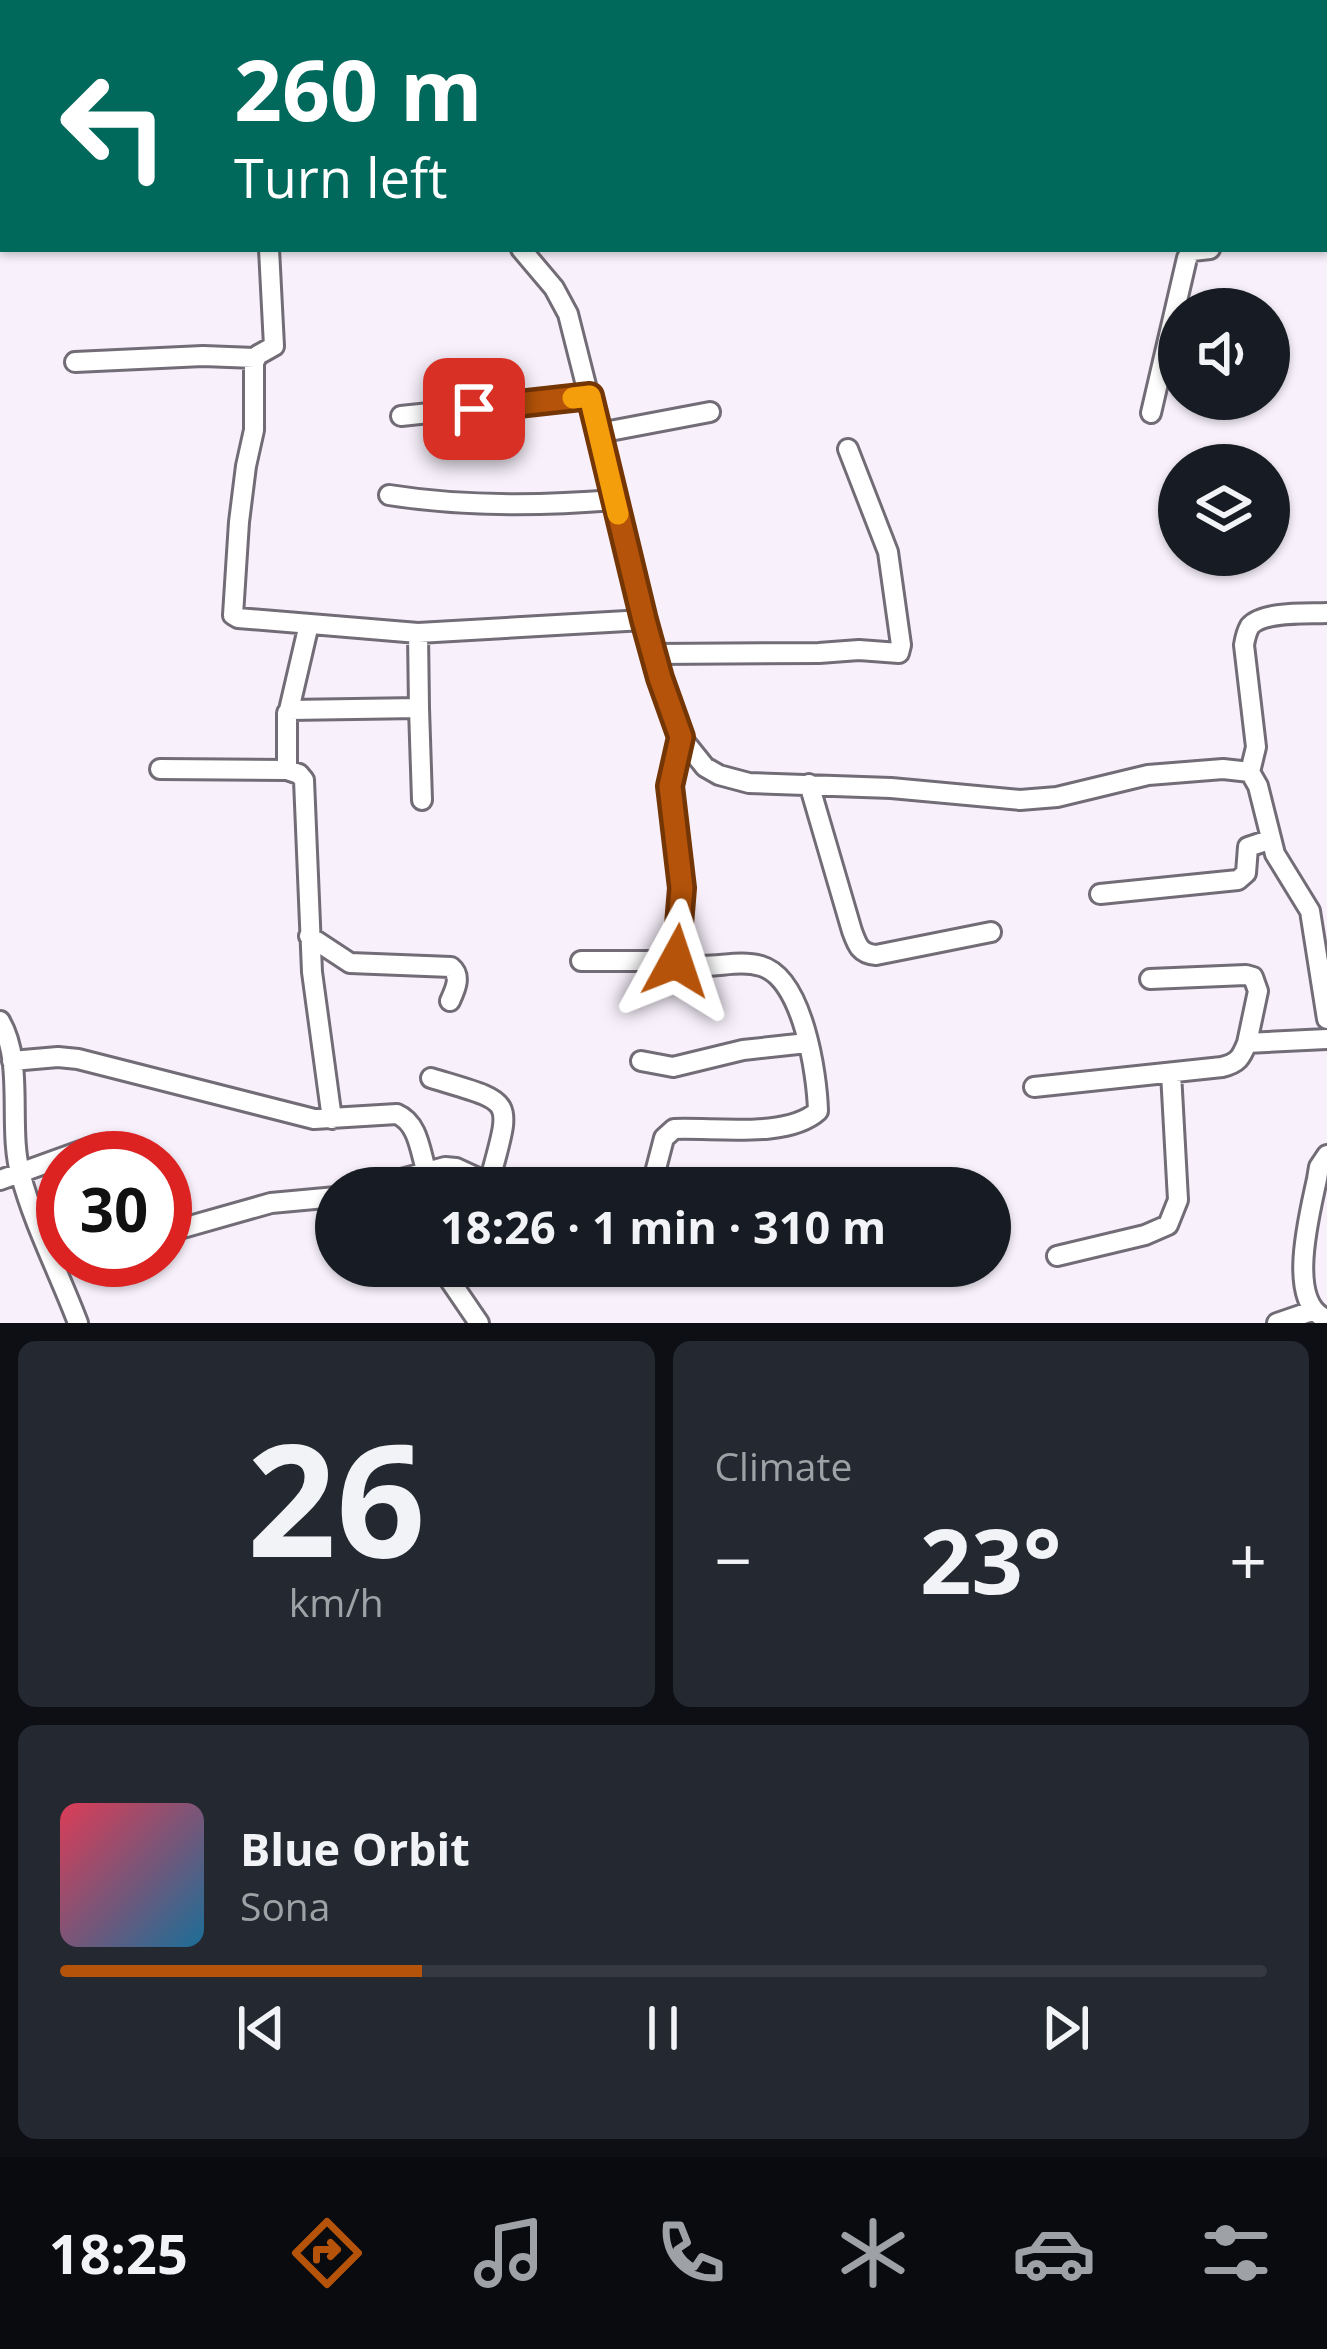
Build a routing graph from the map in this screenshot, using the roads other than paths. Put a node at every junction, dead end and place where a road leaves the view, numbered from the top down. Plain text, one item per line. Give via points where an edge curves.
1 (269, 252) edge
2 (524, 252) edge
3 (1191, 252) edge
4 (255, 358) junction
5 (75, 362) dead end
6 (590, 396) junction
7 (710, 412) dead end
8 (1151, 413) dead end
9 (401, 416) dead end
10 (599, 433) junction
11 (848, 448) dead end
12 (389, 495) dead end
13 (615, 500) junction
14 (1327, 614) edge
15 (644, 620) junction
16 (309, 624) junction
17 (418, 633) junction
18 (653, 654) junction
19 (419, 708) junction
20 (289, 710) junction
21 (681, 737) junction
22 (160, 769) dead end
23 (287, 770) junction
24 (1250, 772) junction
25 (809, 784) junction
26 (422, 800) dead end
27 (1270, 840) junction
28 (1100, 894) dead end
29 (991, 932) dead end
30 (309, 936) junction
31 (1322, 953) edge
32 (676, 961) junction
33 (581, 962) dead end
34 (1150, 979) dead end
35 (450, 1001) dead end
36 (1327, 1019) edge
37 (0, 1021) edge
38 (1327, 1039) edge
39 (1247, 1042) junction
40 (807, 1043) junction
41 (641, 1060) dead end
42 (12, 1061) junction
43 (1171, 1073) junction
44 (431, 1078) dead end
45 (1034, 1088) dead end
46 (332, 1119) junction
47 (1327, 1155) edge
48 (425, 1167) edge
49 (497, 1167) edge
50 (656, 1167) edge
51 (10, 1176) edge
52 (315, 1199) edge
53 (36, 1217) edge
54 (192, 1225) edge
55 (1057, 1256) dead end
56 (70, 1287) edge
57 (454, 1287) edge
58 (1319, 1315) edge
59 (78, 1323) edge
60 (479, 1323) edge
61 (1277, 1323) edge

1 - 4 street via 274,346
2 - 6 street via 568,314
3 - 8 street
4 - 5 street
4 - 16 street via 233,612
6 - 9 street
6 - 10 street
7 - 10 street
10 - 13 street
11 - 18 street via 888,552 899,653
12 - 13 street via 521,504
13 - 15 street
14 - 24 street via 1268,617 1248,629 1256,747
15 - 17 street
15 - 18 street
16 - 17 street
16 - 20 street
17 - 19 street
18 - 21 street
19 - 20 street
19 - 26 street
20 - 23 street
21 - 25 street via 719,775
21 - 32 street via 670,786 682,888
22 - 23 street
23 - 30 street via 306,790
24 - 25 street via 1148,775 1040,800
24 - 27 street
25 - 29 street via 857,947 876,955
27 - 28 street via 1248,847 1238,880
27 - 31 street via 1310,910
30 - 35 street via 350,963 451,967 458,981
30 - 46 street
31 - 36 street
32 - 33 street
32 - 40 street via 772,971 797,1006
34 - 39 street via 1253,977 1258,991
37 - 42 street
38 - 39 street
39 - 43 street via 1235,1064
40 - 41 street via 673,1067
40 - 50 street via 814,1115 757,1129 674,1129
42 - 46 street via 78,1059
42 - 51 street
43 - 45 street
43 - 55 street via 1178,1200 1168,1225
44 - 49 street via 500,1102 506,1120
46 - 48 street via 408,1118
47 - 58 street via 1306,1239 1305,1290
51 - 53 street
52 - 54 street
56 - 59 street
57 - 60 street
58 - 61 street

